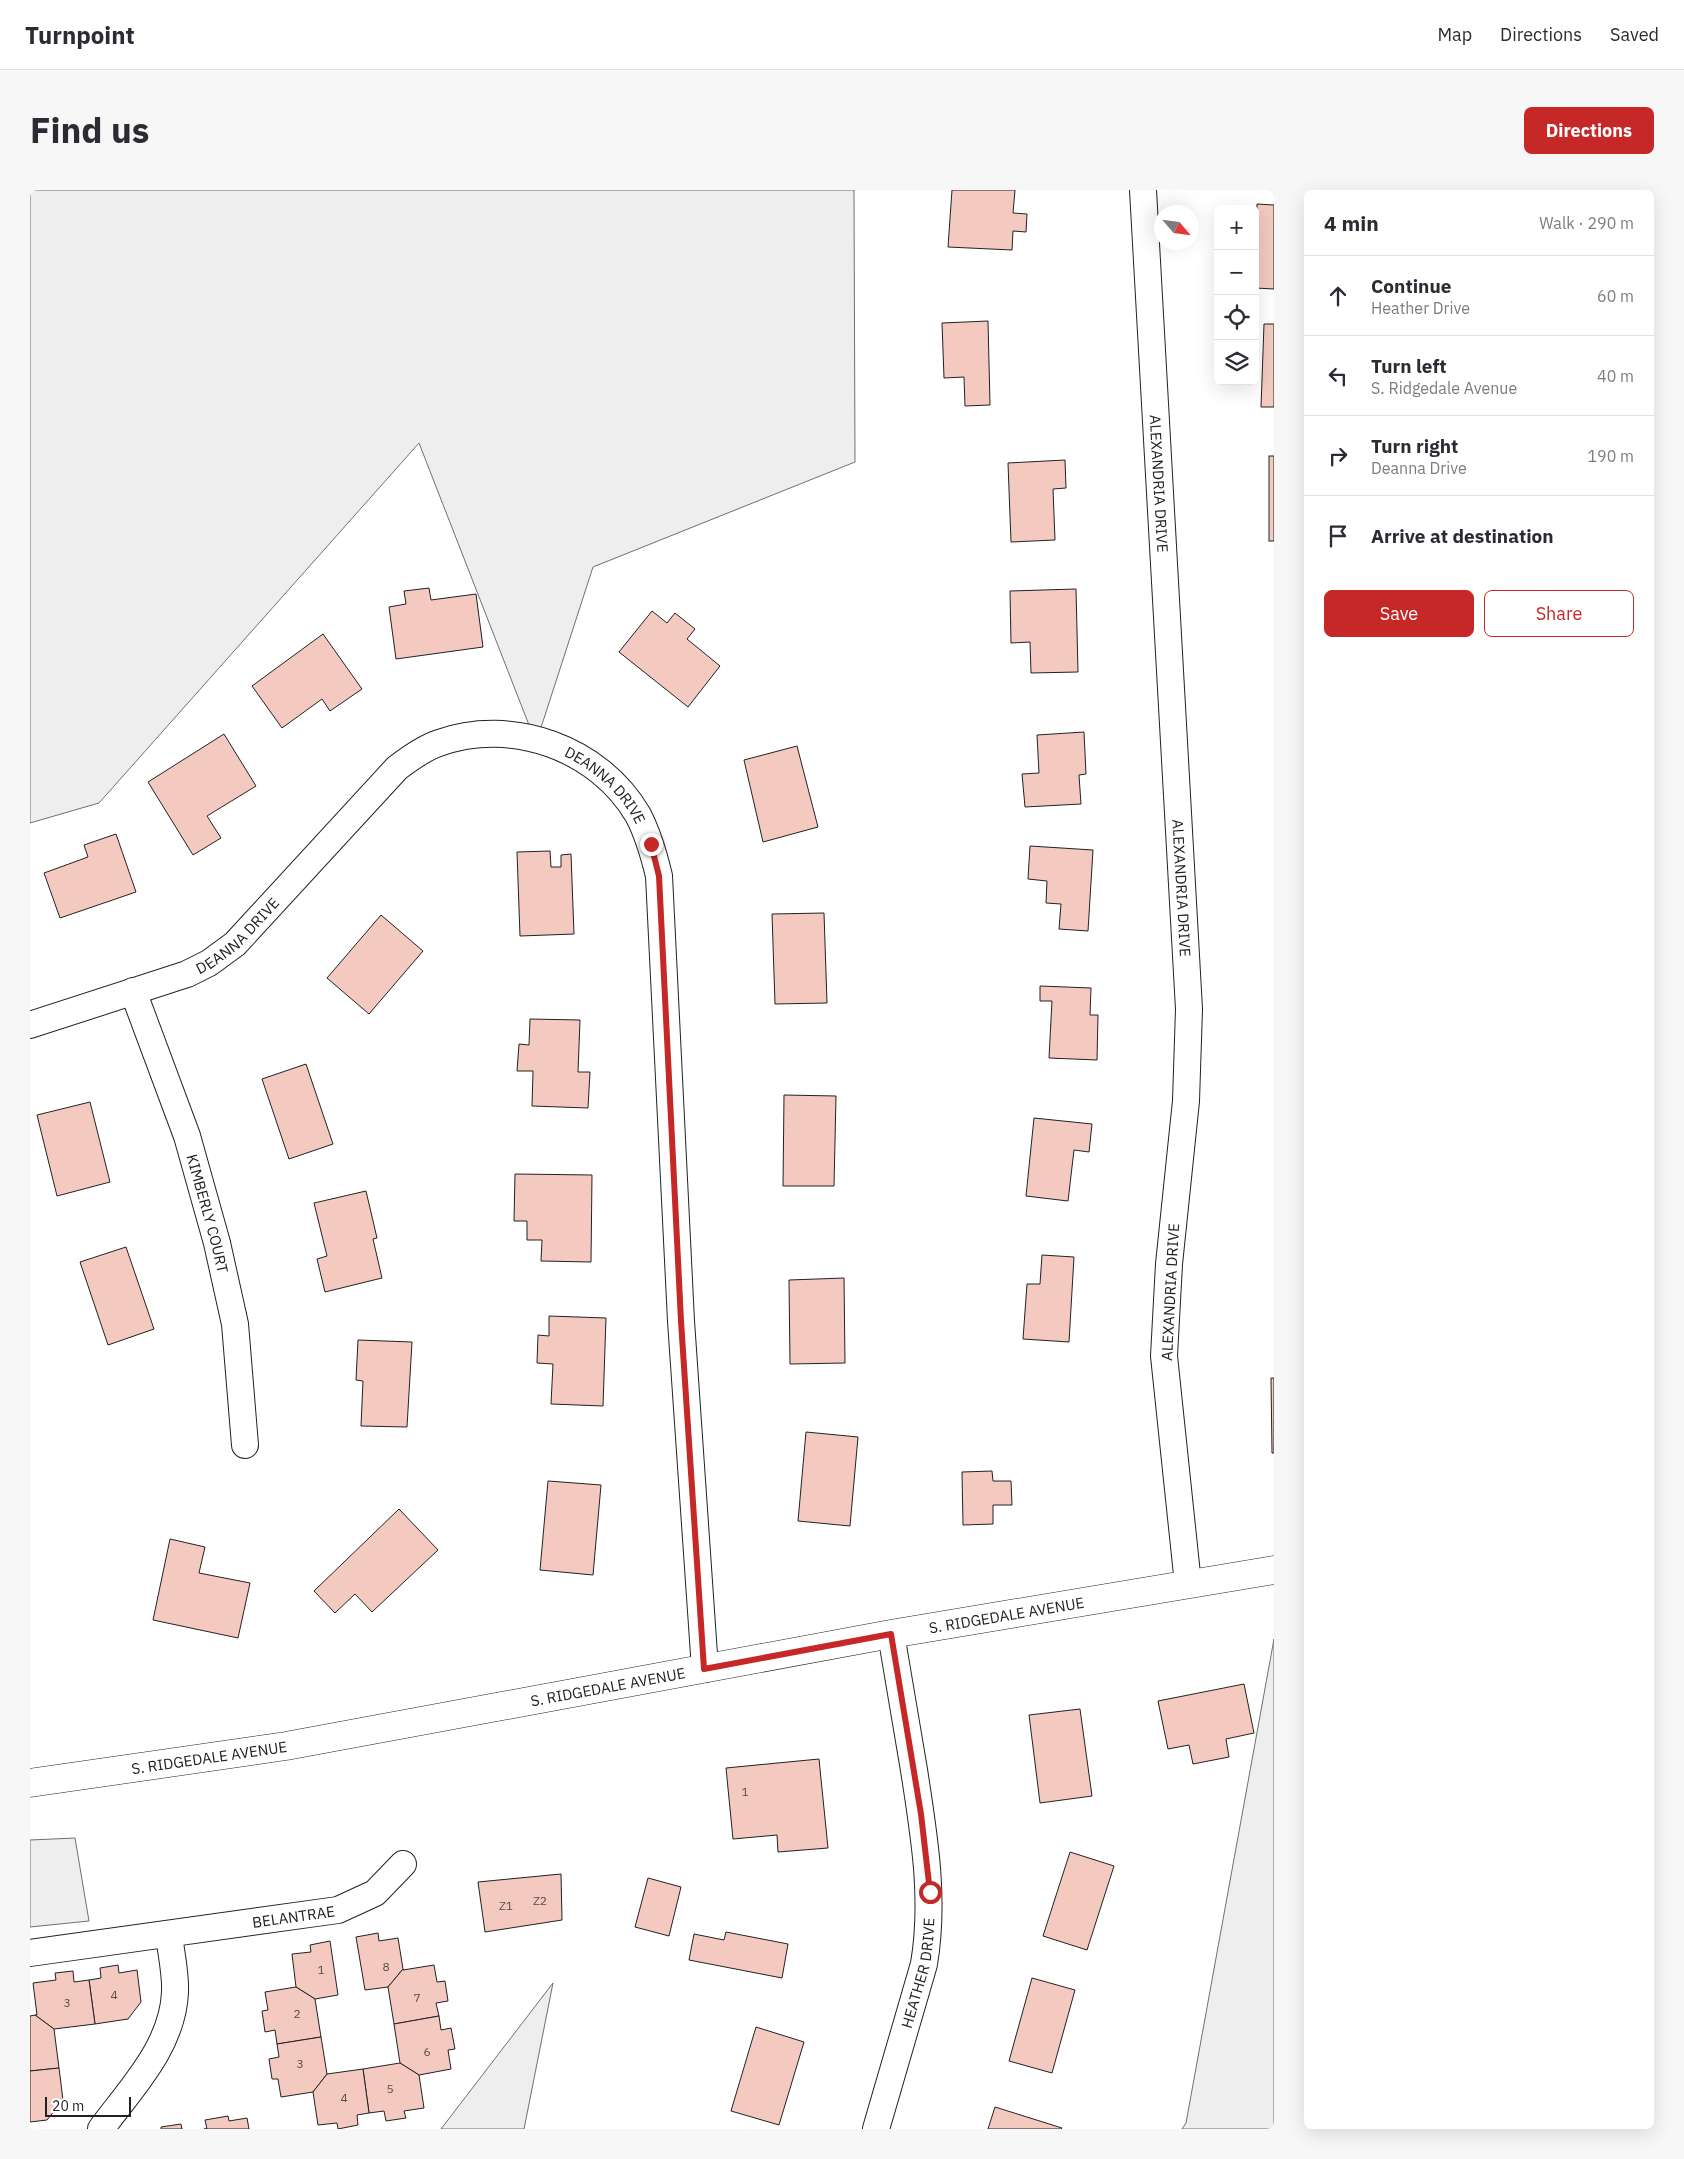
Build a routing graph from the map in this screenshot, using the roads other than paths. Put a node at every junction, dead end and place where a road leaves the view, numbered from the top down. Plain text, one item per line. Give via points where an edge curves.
1 (1143, 190) edge
2 (133, 991) junction
3 (30, 1025) edge
4 (245, 1445) dead end
5 (1274, 1570) edge
6 (1188, 1584) junction
7 (891, 1634) junction
8 (704, 1669) junction
9 (30, 1783) edge
10 (403, 1864) dead end
11 (169, 1934) junction
12 (30, 1953) edge
13 (101, 2129) edge
14 (876, 2129) edge

1 - 6 street, ALEXANDRIA DRIVE via 1189,1009 1186,1101 1169,1264 1164,1356
2 - 3 street, DEANNA DRIVE
2 - 4 street, KIMBERLY COURT via 187,1136 217,1243 236,1324
2 - 8 street, DEANNA DRIVE via 188,974 235,944 397,768 438,743 496,733 528,736 566,749 593,766 618,788 637,815 651,844 659,876 681,1321
5 - 6 main road, S. RIDGEDALE AVENUE
6 - 7 main road, S. RIDGEDALE AVENUE
7 - 8 main road, S. RIDGEDALE AVENUE
7 - 14 street, HEATHER DRIVE via 921,1814 930,1892 924,1964
8 - 9 main road, S. RIDGEDALE AVENUE via 286,1746
10 - 11 street, BELANTRAE via 375,1894 338,1910
11 - 12 street, BELANTRAE
11 - 13 street via 176,1992 170,2024 156,2054

